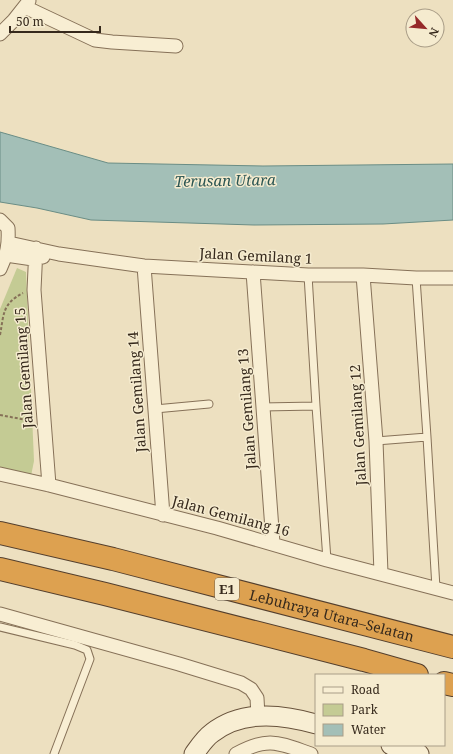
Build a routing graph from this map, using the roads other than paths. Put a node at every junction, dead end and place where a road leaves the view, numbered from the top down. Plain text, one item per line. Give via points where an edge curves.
1 (27, 4) edge
2 (0, 34) edge
3 (176, 46) dead end
4 (0, 220) edge
5 (8, 249) junction
6 (36, 254) junction
7 (144, 266) junction
8 (0, 270) edge
9 (253, 272) junction
10 (308, 275) junction
11 (363, 275) junction
12 (416, 278) junction
13 (453, 278) edge
14 (209, 404) dead end
15 (316, 406) junction
16 (262, 407) junction
17 (154, 409) junction
18 (427, 437) junction
19 (376, 441) junction
20 (0, 474) edge
21 (49, 485) junction
22 (163, 515) junction
23 (0, 533) edge
24 (273, 543) junction
25 (327, 560) junction
26 (0, 569) edge
27 (380, 573) junction
28 (436, 588) junction
29 (453, 593) edge
30 (0, 614) edge
31 (0, 627) edge
32 (453, 647) edge
33 (413, 674) edge
34 (258, 716) junction
35 (315, 724) edge
36 (394, 746) edge
37 (54, 754) edge
38 (194, 754) edge
39 (236, 754) edge
40 (311, 754) edge
41 (419, 754) edge

1 - 2 street
1 - 3 street via 95,40
4 - 5 street via 8,228
5 - 6 street, Jalan Gemilang 1
5 - 8 street
6 - 7 street, Jalan Gemilang 1 via 59,254
6 - 21 street, Jalan Gemilang 15 via 34,290
7 - 9 street, Jalan Gemilang 1
7 - 17 street, Jalan Gemilang 14
9 - 10 street, Jalan Gemilang 1
9 - 16 street, Jalan Gemilang 13
10 - 11 street, Jalan Gemilang 1
10 - 15 lane
11 - 12 street, Jalan Gemilang 1
11 - 19 street, Jalan Gemilang 12
12 - 13 street, Jalan Gemilang 1
12 - 18 lane
14 - 17 lane
15 - 16 lane
15 - 25 lane
16 - 24 street, Jalan Gemilang 13
17 - 22 street, Jalan Gemilang 14
18 - 19 lane
18 - 28 lane
19 - 27 street, Jalan Gemilang 12
20 - 21 street, Jalan Gemilang 16
21 - 22 street, Jalan Gemilang 16
22 - 24 street, Jalan Gemilang 16
23 - 32 highway, Lebuhraya Utara–Selatan / E1 via 113,559
24 - 25 street, Jalan Gemilang 16
25 - 27 street, Jalan Gemilang 16
26 - 33 highway
27 - 28 street, Jalan Gemilang 16
28 - 29 street, Jalan Gemilang 16
30 - 34 street via 241,683 251,689 257,698
31 - 37 lane via 87,650 90,659
34 - 35 street via 284,717
34 - 38 street via 230,722 211,733
36 - 41 street
39 - 40 street via 266,742

